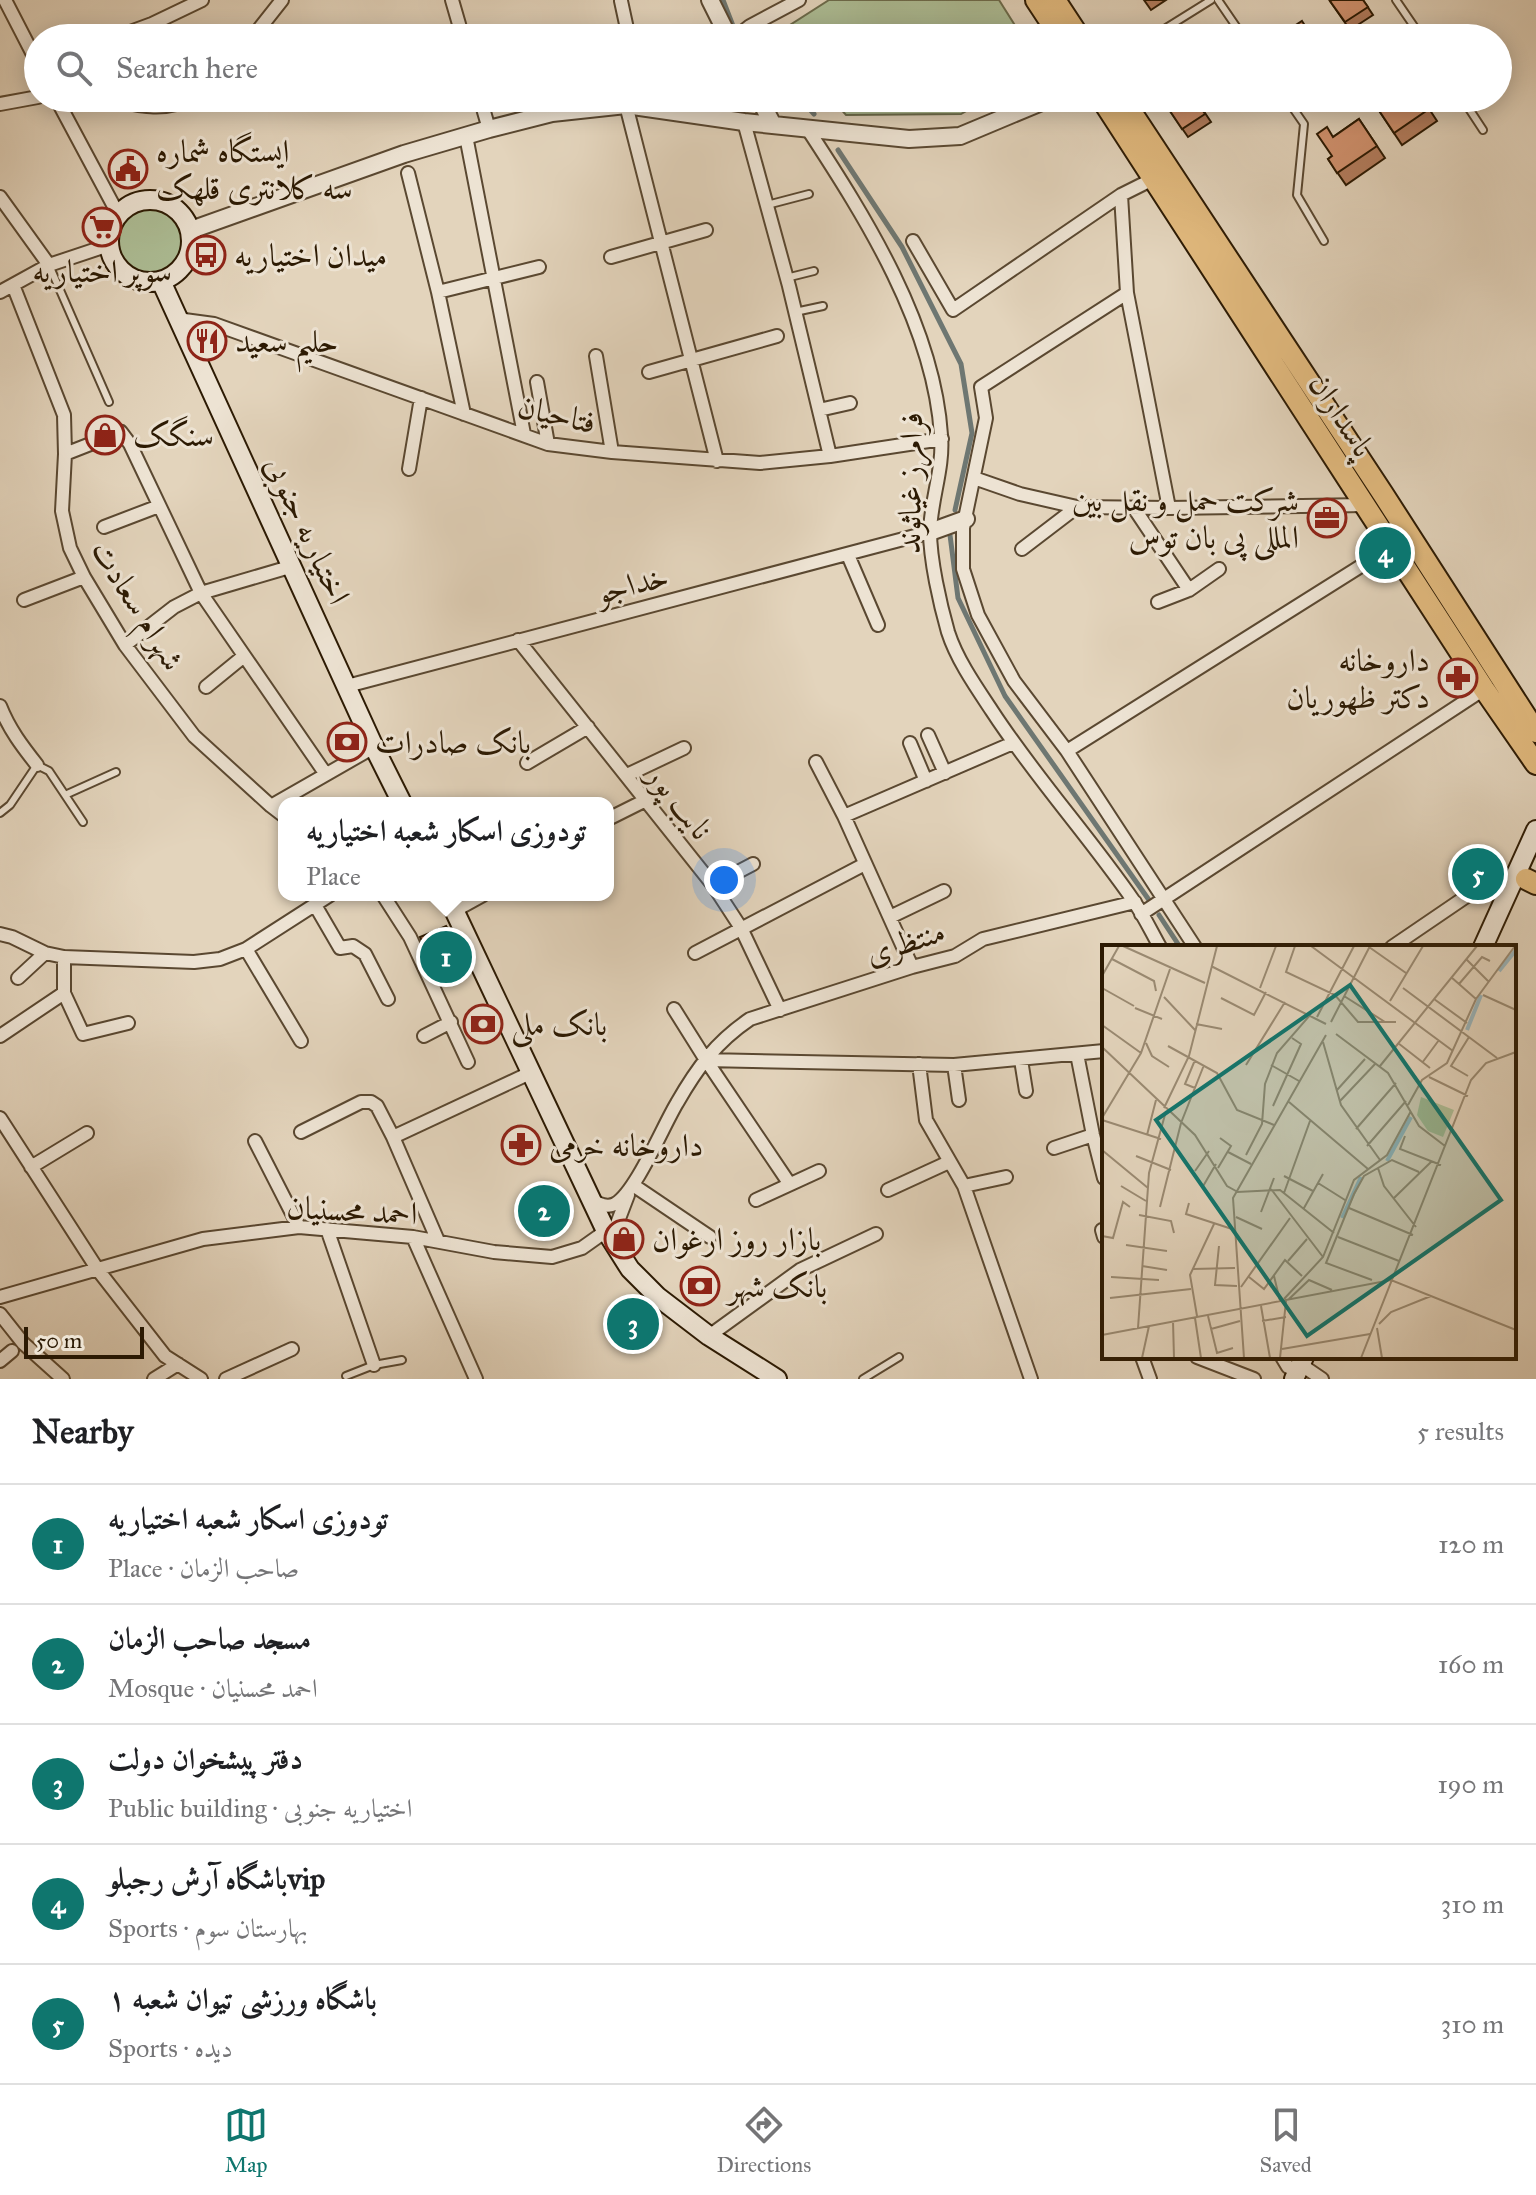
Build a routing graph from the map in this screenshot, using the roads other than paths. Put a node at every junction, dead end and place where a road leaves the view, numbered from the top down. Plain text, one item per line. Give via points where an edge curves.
1 (5, 0) edge
2 (202, 0) edge
3 (282, 0) edge
4 (452, 0) edge
5 (710, 0) edge
6 (799, 0) edge
7 (1036, 0) edge
8 (1055, 0) edge
9 (1211, 0) edge
10 (1218, 0) edge
11 (1396, 0) edge
12 (621, 1) edge
13 (152, 24) edge
14 (263, 24) edge
15 (459, 24) edge
16 (626, 24) edge
17 (724, 24) edge
18 (754, 24) edge
19 (1052, 24) edge
20 (1071, 24) edge
21 (1172, 24) edge
22 (1234, 24) edge
23 (1412, 24) edge
24 (24, 37) edge
25 (24, 100) edge
26 (0, 104) edge
27 (63, 112) edge
28 (484, 112) edge
29 (561, 112) edge
30 (638, 112) edge
31 (685, 112) edge
32 (766, 112) edge
33 (1017, 112) edge
34 (1112, 112) edge
35 (1129, 112) edge
36 (1296, 112) edge
37 (1471, 112) edge
38 (744, 122) junction
39 (773, 125) junction
40 (807, 128) junction
41 (489, 129) junction
42 (1483, 130) dead end
43 (466, 136) junction
44 (408, 173) dead end
45 (1161, 174) junction
46 (809, 194) dead end
47 (1121, 195) junction
48 (0, 197) edge
49 (767, 205) junction
50 (118, 214) junction
51 (191, 230) junction
52 (706, 230) dead end
53 (913, 241) dead end
54 (1324, 241) dead end
55 (661, 242) junction
56 (109, 245) junction
57 (611, 257) dead end
58 (49, 265) junction
59 (539, 267) dead end
60 (814, 271) dead end
61 (493, 278) junction
62 (786, 278) junction
63 (161, 281) junction
64 (13, 285) junction
65 (0, 292) edge
66 (438, 292) junction
67 (1127, 293) junction
68 (823, 306) dead end
69 (795, 312) junction
70 (177, 319) junction
71 (777, 336) dead end
72 (596, 356) dead end
73 (691, 360) junction
74 (649, 372) dead end
75 (537, 382) dead end
76 (421, 398) junction
77 (109, 402) dead end
78 (850, 403) dead end
79 (819, 410) junction
80 (464, 414) junction
81 (524, 434) junction
82 (942, 439) junction
83 (548, 444) junction
84 (612, 452) junction
85 (65, 454) junction
86 (830, 456) junction
87 (717, 461) junction
88 (409, 469) dead end
89 (974, 478) junction
90 (1383, 494) junction
91 (1365, 505) junction
92 (159, 506) junction
93 (1077, 507) junction
94 (1134, 508) junction
95 (1169, 508) junction
96 (966, 519) junction
97 (104, 527) dead end
98 (930, 532) junction
99 (1400, 540) junction
100 (1022, 549) dead end
101 (848, 555) junction
102 (293, 566) junction
103 (1219, 569) dead end
104 (84, 577) junction
105 (1189, 590) junction
106 (201, 593) junction
107 (24, 600) dead end
108 (1158, 602) dead end
109 (878, 625) dead end
110 (518, 640) junction
111 (125, 645) junction
112 (244, 656) junction
113 (347, 686) junction
114 (206, 687) dead end
115 (1484, 689) junction
116 (0, 706) edge
117 (588, 727) junction
118 (1536, 732) edge
119 (928, 735) dead end
120 (910, 743) dead end
121 (1013, 743) junction
122 (374, 747) junction
123 (684, 748) dead end
124 (1067, 751) junction
125 (816, 762) dead end
126 (527, 763) dead end
127 (1536, 764) edge
128 (37, 765) junction
129 (116, 772) dead end
130 (325, 773) junction
131 (945, 773) junction
132 (627, 775) junction
133 (926, 781) junction
134 (65, 795) junction
135 (286, 797) edge
136 (399, 797) edge
137 (646, 800) junction
138 (278, 802) edge
139 (271, 806) junction
140 (278, 811) edge
141 (0, 813) edge
142 (614, 816) edge
143 (844, 816) junction
144 (83, 822) dead end
145 (1536, 830) edge
146 (1536, 858) edge
147 (753, 864) dead end
148 (865, 864) junction
149 (1531, 882) edge
150 (1486, 883) dead end
151 (713, 885) junction
152 (944, 891) dead end
153 (1165, 899) junction
154 (321, 901) edge
155 (387, 901) edge
156 (450, 903) edge
157 (315, 905) junction
158 (1138, 908) junction
159 (890, 917) junction
160 (741, 928) junction
161 (0, 934) edge
162 (1159, 945) edge
163 (1194, 945) edge
164 (1395, 945) edge
165 (1484, 945) edge
166 (1496, 945) edge
167 (246, 949) junction
168 (45, 953) junction
169 (695, 953) dead end
170 (64, 957) junction
171 (912, 967) junction
172 (18, 978) dead end
173 (64, 993) junction
174 (388, 999) dead end
175 (674, 1009) dead end
176 (780, 1010) junction
177 (451, 1022) junction
178 (128, 1023) dead end
179 (0, 1036) edge
180 (424, 1036) dead end
181 (301, 1041) dead end
182 (1102, 1051) edge
183 (1077, 1054) junction
184 (706, 1060) junction
185 (1021, 1060) junction
186 (468, 1062) dead end
187 (919, 1064) junction
188 (954, 1065) junction
189 (530, 1073) junction
190 (1026, 1091) dead end
191 (959, 1100) dead end
192 (0, 1118) edge
193 (301, 1132) dead end
194 (87, 1133) dead end
195 (1093, 1135) junction
196 (393, 1137) junction
197 (255, 1141) dead end
198 (1054, 1148) dead end
199 (949, 1162) junction
200 (31, 1167) junction
201 (1102, 1170) edge
202 (819, 1171) dead end
203 (1006, 1177) dead end
204 (789, 1183) junction
205 (633, 1185) junction
206 (964, 1186) junction
207 (888, 1190) dead end
208 (756, 1200) dead end
209 (592, 1201) junction
210 (299, 1227) junction
211 (327, 1229) junction
212 (876, 1234) dead end
213 (413, 1237) junction
214 (710, 1237) dead end
215 (610, 1239) junction
216 (438, 1241) junction
217 (98, 1270) junction
218 (0, 1297) edge
219 (0, 1314) edge
220 (709, 1336) junction
221 (292, 1349) dead end
222 (12, 1351) dead end
223 (899, 1357) dead end
224 (1143, 1359) edge
225 (1202, 1359) edge
226 (402, 1360) dead end
227 (0, 1361) edge
228 (178, 1364) junction
229 (374, 1365) junction
230 (1292, 1366) edge
231 (346, 1376) dead end
232 (63, 1379) edge
233 (154, 1379) edge
234 (201, 1379) edge
235 (226, 1379) edge
236 (476, 1379) edge
237 (777, 1379) edge
238 (863, 1379) edge
239 (1031, 1379) edge
240 (1150, 1379) edge
241 (1254, 1379) edge
242 (1322, 1379) edge

1 - 24 street
2 - 13 street
3 - 14 street
4 - 15 street
5 - 17 street
6 - 18 street
7 - 19 main road
8 - 20 main road
9 - 21 lane
10 - 22 lane
11 - 23 lane
12 - 16 street
25 - 26 street
27 - 50 street
28 - 41 street
29 - 41 street
30 - 55 street
31 - 38 street
32 - 39 street
33 - 40 street via 960,136 909,139
34 - 45 main road, پاسداران
35 - 45 main road, پاسداران
36 - 54 lane via 1304,124 1297,195
37 - 42 lane
38 - 39 street
38 - 49 street
39 - 40 street
40 - 82 street, فرامرز غیاثوند via 857,204 917,329 937,393
41 - 43 street
43 - 51 street
43 - 61 street
44 - 66 street
45 - 47 street
45 - 90 main road, پاسداران
45 - 91 main road, پاسداران
46 - 49 lane
47 - 53 street via 953,310
47 - 67 street
48 - 58 street
49 - 62 street
50 - 51 main road via 128,205 153,199 177,208
50 - 56 main road
51 - 63 main road via 183,267
52 - 55 street
55 - 57 street
55 - 73 street
56 - 58 street
56 - 63 main road via 121,270 146,282
58 - 64 street
58 - 77 lane
59 - 61 street
60 - 62 lane
61 - 66 street
61 - 81 street
62 - 69 street
63 - 70 main road, اختیاریه جنوبی
64 - 65 street
64 - 85 street, شهرام سعادت via 64,415
66 - 80 street
67 - 89 street, فرامرز غیاثوند via 981,387 986,418
67 - 95 street
68 - 69 lane
69 - 79 street
70 - 76 street, فتاحیان via 214,324
70 - 102 main road, اختیاریه جنوبی
71 - 73 street
72 - 84 street
73 - 74 street
73 - 87 street
75 - 83 street
76 - 80 street, فتاحیان
76 - 88 street
78 - 79 street
79 - 86 street
80 - 81 street, فتاحیان
81 - 83 street, فتاحیان
82 - 86 street, فتاحیان
82 - 98 street, فرامرز غیاثوند
83 - 84 street, فتاحیان
84 - 87 street, فتاحیان
85 - 92 street via 121,432
85 - 104 street, شهرام سعادت via 62,511 70,548
86 - 87 street, فتاحیان
89 - 93 street
89 - 96 street, فرامرز غیاثوند
90 - 91 street
90 - 99 main road, پاسداران
91 - 95 street
91 - 99 main road, پاسداران
92 - 97 street
92 - 106 street
93 - 94 street
93 - 100 street
94 - 95 street
94 - 105 street
96 - 98 street
96 - 124 street, فرامرز غیاثوند via 963,569 978,615 1014,681
98 - 101 street, خداجو
98 - 121 street, فرامرز غیاثوند via 949,635
99 - 115 main road, پاسداران
99 - 118 main road, پاسداران
99 - 124 street
101 - 109 street
101 - 110 street, خداجو
102 - 106 street
102 - 113 main road, اختیاریه جنوبی
103 - 105 street
104 - 107 street
104 - 111 street, شهرام سعادت
105 - 108 street
106 - 111 street
106 - 112 street
110 - 113 street, خداجو
110 - 117 street, نایب پور
111 - 139 street, شهرام سعادت via 194,736
112 - 114 street
112 - 130 street
113 - 122 main road, اختیاریه جنوبی
115 - 127 main road, پاسداران
115 - 153 street, منتظری
116 - 128 street
117 - 126 street
117 - 132 street, نایب پور
119 - 131 street
120 - 133 street
121 - 131 street
121 - 158 street, فرامرز غیاثوند
122 - 130 street
122 - 136 main road, اختیاریه جنوبی
123 - 132 street
124 - 153 street, فرامرز غیاثوند
125 - 143 street
128 - 134 lane via 49,771
128 - 141 lane
129 - 134 lane
130 - 135 street
131 - 133 street
132 - 137 street, نایب پور
133 - 143 street
134 - 144 lane
137 - 142 street
137 - 151 street, نایب پور
138 - 139 street
139 - 140 street, شهرام سعادت
143 - 148 street
145 - 165 main road
146 - 149 main road
147 - 151 street
148 - 159 street
148 - 160 street
149 - 166 main road
150 - 164 street
151 - 160 street, نایب پور
152 - 159 street
153 - 158 street, منتظری
153 - 163 street, فرامرز غیاثوند
154 - 157 street
155 - 177 street
156 - 189 main road
157 - 167 street
157 - 174 street via 340,948 353,946 365,954
158 - 162 street, فرامرز غیاثوند
158 - 171 street, منتظری via 983,939 955,956
159 - 171 street
160 - 169 street
160 - 176 street, نایب پور
161 - 168 street
167 - 170 street via 194,962
167 - 181 street
168 - 170 street
168 - 172 street
170 - 173 street
171 - 176 street, منتظری
173 - 178 street via 83,1034
173 - 179 street
175 - 184 street
176 - 184 street, منتظری via 750,1019
177 - 180 street
177 - 186 street
182 - 183 street
183 - 185 street
183 - 195 street
184 - 187 street
184 - 204 street
184 - 205 street, منتظری
185 - 188 street
185 - 190 street
187 - 188 street
187 - 199 street via 926,1120
188 - 191 street
189 - 196 street
189 - 209 main road
192 - 200 street
193 - 196 street via 371,1102
194 - 200 street
195 - 198 street
195 - 201 street
196 - 216 street
197 - 210 street
199 - 206 street
199 - 207 street
200 - 217 street
202 - 204 street
203 - 206 street
204 - 208 street
205 - 209 street via 616,1203
205 - 214 street
205 - 215 street, منتظری
206 - 239 street
209 - 215 main road
210 - 211 street, احمد محسنیان
210 - 217 street, احمد محسنیان via 203,1239
211 - 213 street, احمد محسنیان
211 - 229 street
212 - 220 street via 800,1270
213 - 216 street, احمد محسنیان
213 - 236 street
215 - 216 street, احمد محسنیان via 552,1257
215 - 220 main road via 658,1297
217 - 218 street, احمد محسنیان
217 - 228 street via 165,1356
219 - 232 street
220 - 237 main road
221 - 235 street
222 - 227 street
223 - 238 lane
224 - 240 street
225 - 241 street
226 - 229 lane
228 - 233 street
228 - 234 street
229 - 231 lane
230 - 242 street

